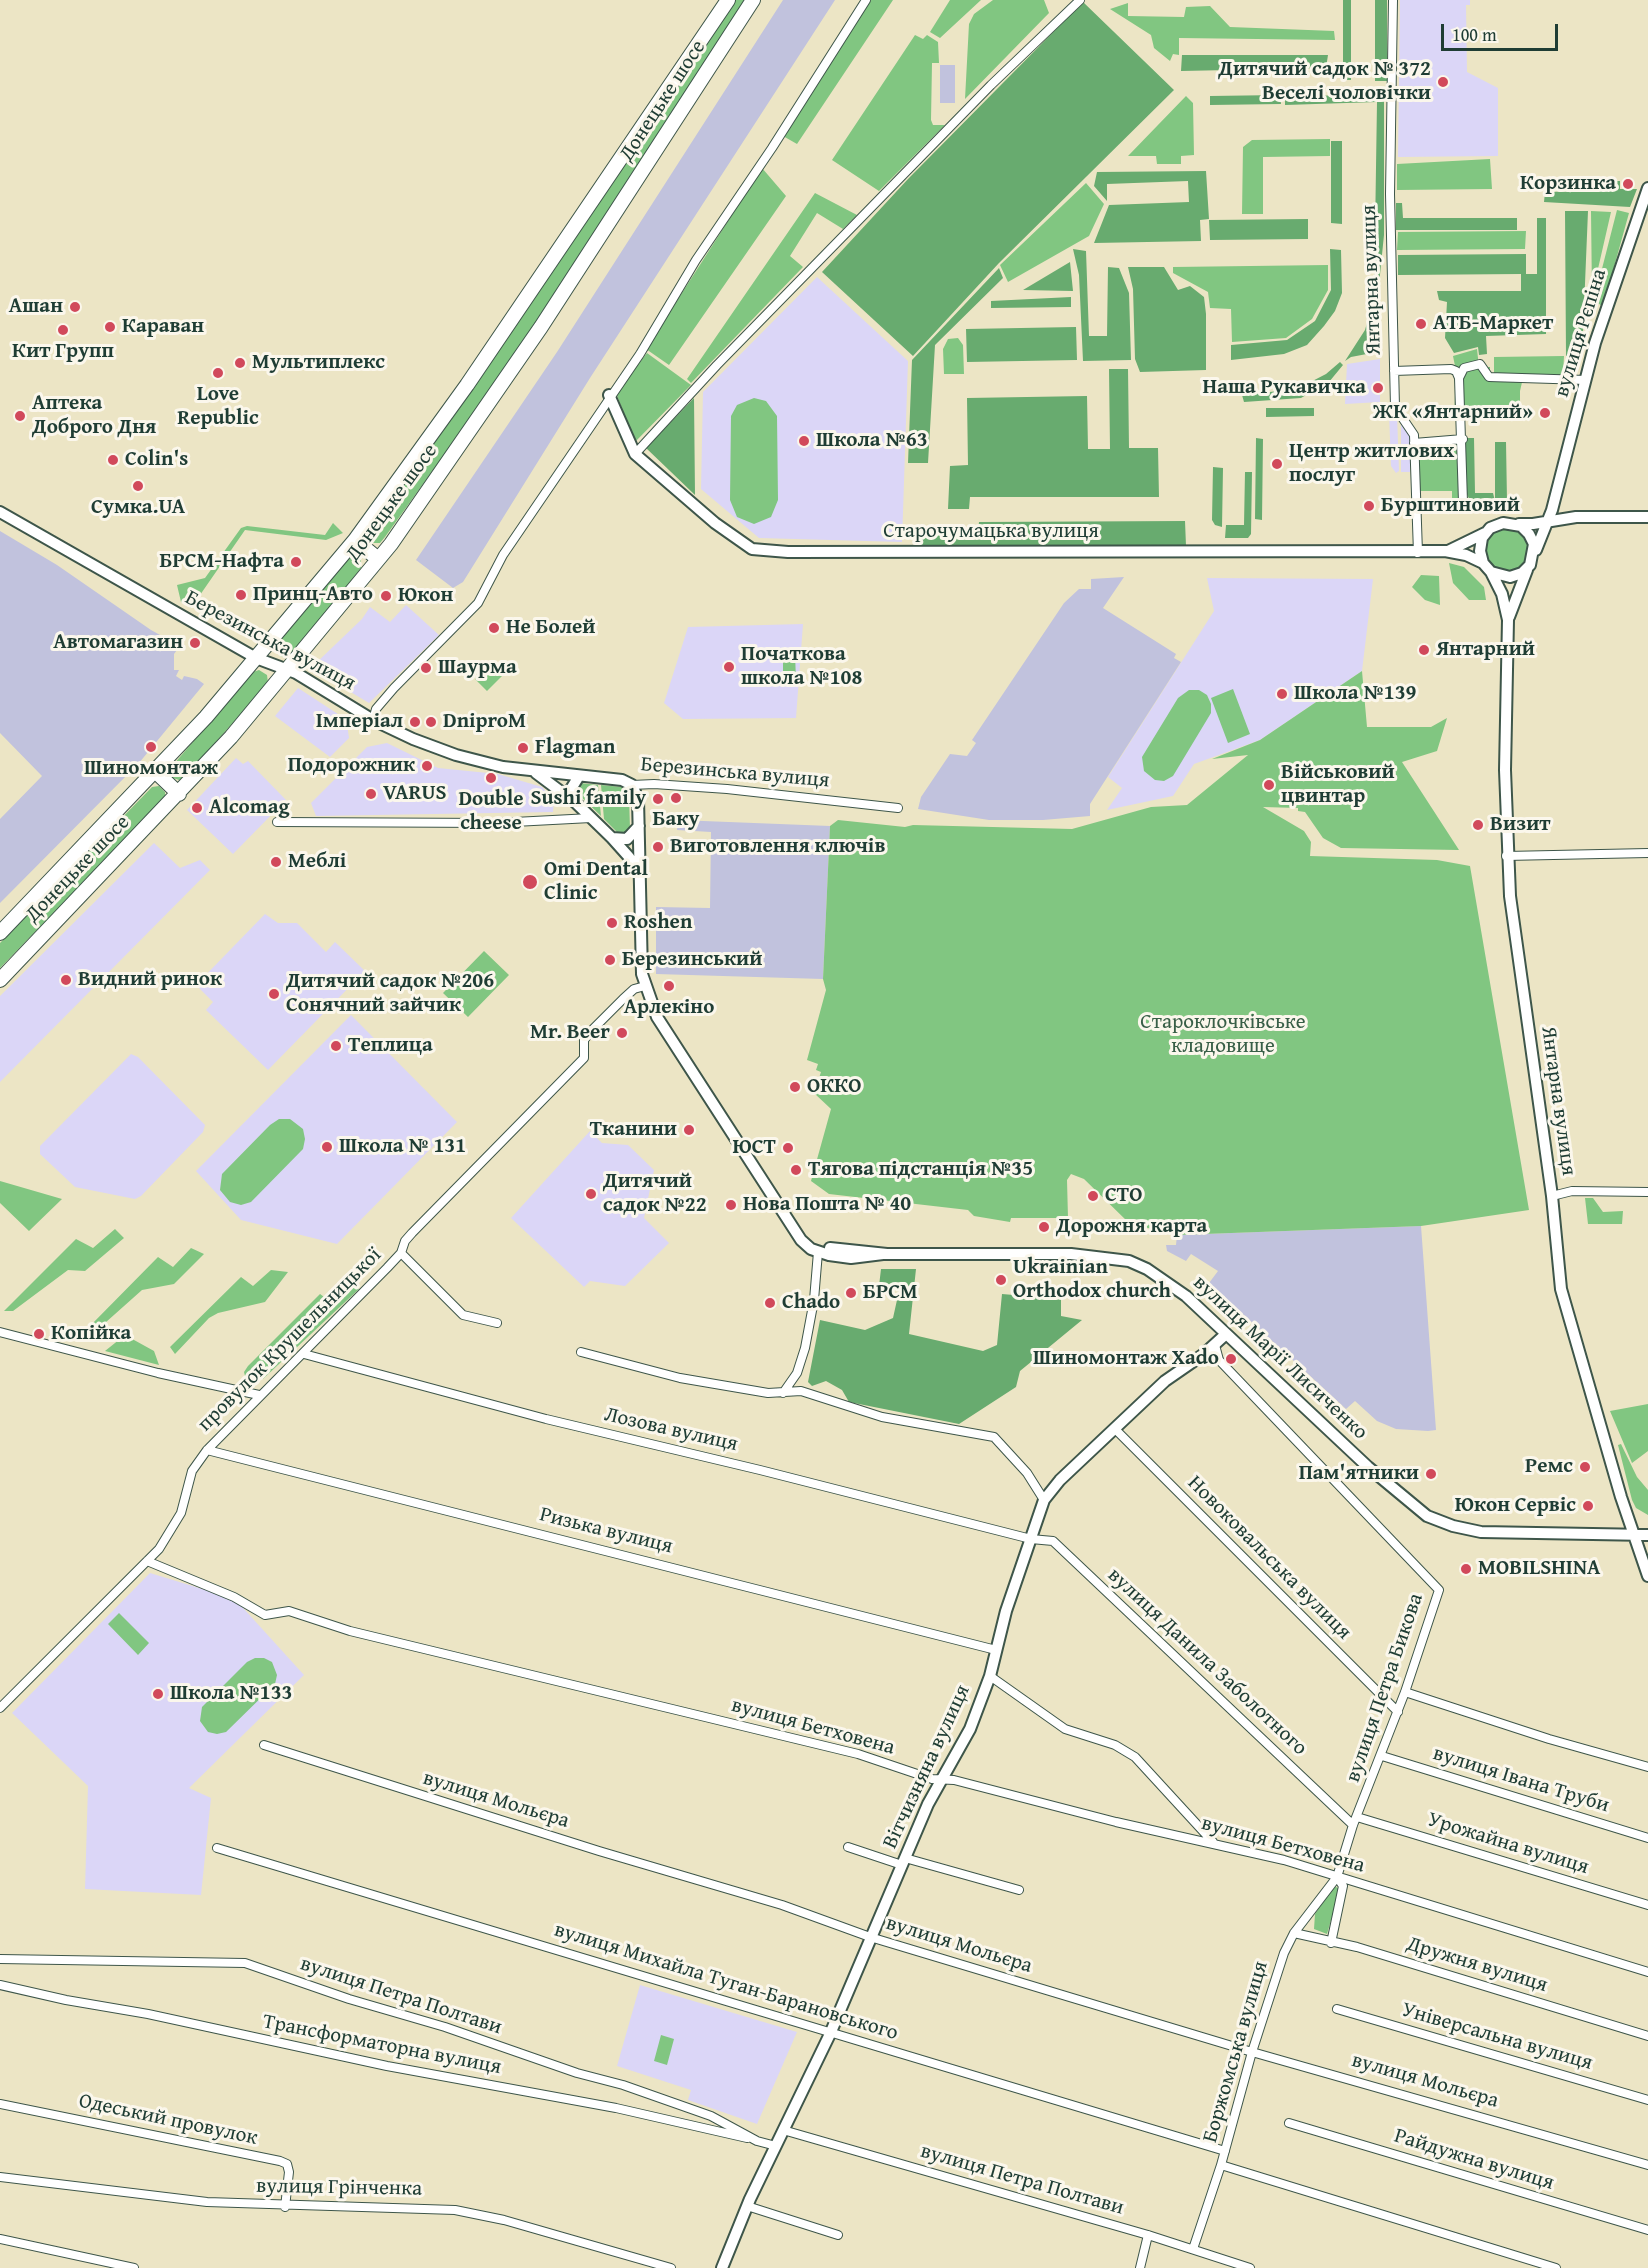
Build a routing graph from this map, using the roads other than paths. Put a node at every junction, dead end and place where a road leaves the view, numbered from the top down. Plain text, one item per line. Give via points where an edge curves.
1 (728, 0) edge
2 (753, 0) edge
3 (866, 0) edge
4 (1080, 0) edge
5 (1393, 0) edge
6 (1648, 192) edge
7 (1394, 370) junction
8 (1459, 378) junction
9 (1586, 380) junction
10 (609, 395) junction
11 (1463, 440) junction
12 (1414, 443) junction
13 (635, 454) junction
14 (1463, 502) dead end
15 (0, 512) edge
16 (1648, 517) edge
17 (1549, 521) junction
18 (1515, 524) junction
19 (1486, 533) junction
20 (355, 540) junction
21 (1445, 551) junction
22 (1418, 553) junction
23 (1534, 556) junction
24 (378, 559) junction
25 (1483, 563) junction
26 (1527, 569) junction
27 (1491, 572) junction
28 (1508, 620) junction
29 (256, 658) junction
30 (289, 670) junction
31 (373, 720) junction
32 (156, 772) junction
33 (534, 772) junction
34 (579, 776) junction
35 (632, 785) junction
36 (179, 794) junction
37 (576, 803) junction
38 (898, 808) dead end
39 (591, 818) junction
40 (277, 822) dead end
41 (639, 826) junction
42 (612, 838) junction
43 (1648, 853) edge
44 (1506, 856) junction
45 (640, 878) junction
46 (0, 933) edge
47 (0, 980) edge
48 (645, 986) junction
49 (1648, 1192) edge
50 (1552, 1196) junction
51 (792, 1222) junction
52 (818, 1252) junction
53 (401, 1253) junction
54 (883, 1254) junction
55 (497, 1323) dead end
56 (0, 1332) edge
57 (1226, 1334) junction
58 (1215, 1345) junction
59 (580, 1352) dead end
60 (304, 1354) junction
61 (785, 1390) junction
62 (259, 1395) junction
63 (1114, 1429) junction
64 (207, 1450) junction
65 (1044, 1500) junction
66 (1634, 1535) junction
67 (1648, 1535) edge
68 (1031, 1539) junction
69 (147, 1561) junction
70 (1648, 1576) edge
71 (996, 1650) junction
72 (990, 1676) junction
73 (1406, 1692) junction
74 (0, 1708) edge
75 (1398, 1712) junction
76 (264, 1745) dead end
77 (1382, 1756) junction
78 (1648, 1767) edge
79 (942, 1779) junction
80 (1357, 1817) junction
81 (1353, 1825) junction
82 (1648, 1838) edge
83 (1214, 1843) junction
84 (848, 1847) dead end
85 (217, 1848) dead end
86 (903, 1861) junction
87 (1337, 1877) junction
88 (1019, 1890) dead end
89 (1648, 1905) edge
90 (1294, 1933) junction
91 (870, 1936) junction
92 (1331, 1943) junction
93 (0, 1959) edge
94 (1648, 1972) edge
95 (0, 1985) edge
96 (1336, 2009) dead end
97 (830, 2034) junction
98 (1648, 2036) edge
99 (1252, 2052) junction
100 (1648, 2100) edge
101 (0, 2104) edge
102 (1289, 2123) dead end
103 (783, 2130) junction
104 (757, 2141) junction
105 (776, 2146) junction
106 (1225, 2151) junction
107 (1221, 2165) junction
108 (1648, 2165) edge
109 (0, 2177) edge
110 (747, 2206) junction
111 (285, 2207) junction
112 (1648, 2230) edge
113 (838, 2235) dead end
114 (1148, 2235) junction
115 (0, 2239) edge
116 (1193, 2249) junction
117 (134, 2268) edge
118 (671, 2268) edge
119 (722, 2268) edge
120 (1140, 2268) edge
121 (1250, 2268) edge
122 (1556, 2268) edge

1 - 20 highway, Донецьке шосе via 492,349
2 - 24 highway, Донецьке шосе via 541,327
3 - 10 street via 690,269 640,354
4 - 13 street via 991,85
5 - 7 street, Янтарна вулиця via 1390,194
6 - 9 main road, вулиця Рєпіна
7 - 8 street via 1451,369
7 - 12 street, Янтарна вулиця via 1395,407 1414,435
8 - 9 street via 1464,368 1480,364 1489,377
8 - 11 street
9 - 17 main road, вулиця Рєпіна
10 - 13 main road, Старочумацька вулиця
10 - 31 street via 503,555 478,603 394,688 376,709
11 - 12 street
11 - 14 street
12 - 22 street, Янтарна вулиця
13 - 22 main road, Старочумацька вулиця via 715,523 752,549 768,552
15 - 29 main road, Березинська вулиця
16 - 17 main road, Старочумацька вулиця
17 - 18 main road, Старочумацька вулиця
17 - 23 main road, вулиця Рєпіна
18 - 19 main road, Старочумацька вулиця via 1496,525
18 - 23 main road via 1526,529 1532,538
19 - 21 main road, Старочумацька вулиця
19 - 25 main road via 1480,551
20 - 24 highway
20 - 29 highway, Донецьке шосе
21 - 22 main road, Старочумацька вулиця
21 - 25 main road, Старочумацька вулиця
23 - 26 main road
24 - 30 highway, Донецьке шосе
25 - 27 main road, Старочумацька вулиця
26 - 27 main road via 1510,577
26 - 28 main road, Янтарна вулиця
27 - 28 main road, Янтарна вулиця via 1502,594
28 - 44 main road, Янтарна вулиця
29 - 30 main road, Березинська вулиця
29 - 32 highway, Донецьке шосе
30 - 31 main road, Березинська вулиця
30 - 36 highway, Донецьке шосе
31 - 33 main road, Березинська вулиця via 436,748
32 - 36 highway
32 - 46 highway, Донецьке шосе
33 - 34 main road, Березинська вулиця
33 - 37 main road, Березинська вулиця
34 - 35 main road, Березинська вулиця via 622,780
34 - 37 main road via 571,789
35 - 38 street, Березинська вулиця via 727,789
35 - 41 main road, вулиця Марії Лисиченко via 638,800
36 - 47 highway, Донецьке шосе
37 - 39 main road, вулиця Марії Лисиченко
39 - 40 street via 495,823
39 - 42 main road, вулиця Марії Лисиченко
41 - 42 main road via 627,839
41 - 45 main road, вулиця Марії Лисиченко
42 - 45 main road, вулиця Марії Лисиченко via 629,857
43 - 44 street
44 - 50 main road, Янтарна вулиця
45 - 48 main road, вулиця Марії Лисиченко
48 - 51 main road, вулиця Марії Лисиченко via 664,1030
48 - 53 street, провулок Крушельницької via 634,989 584,1040 584,1058 412,1233
49 - 50 street via 1572,1191
50 - 66 main road, Янтарна вулиця via 1564,1304
51 - 52 main road, вулиця Марії Лисиченко via 801,1240
51 - 54 main road, вулиця Марії Лисиченко via 820,1246
52 - 54 main road, вулиця Марії Лисиченко via 851,1258
52 - 61 street via 805,1348 797,1373
53 - 55 street via 463,1315
53 - 60 street, провулок Крушельницької
54 - 57 main road, вулиця Марії Лисиченко via 1071,1254 1129,1261 1175,1287
56 - 62 street
57 - 58 main road, Вітчизняна вулиця
57 - 66 main road, вулиця Марії Лисиченко via 1398,1494 1439,1522 1492,1532
58 - 63 main road, Вітчизняна вулиця via 1165,1381
58 - 73 street, вулиця Петра Бикова via 1219,1360 1439,1590
59 - 61 street via 680,1378 768,1393
60 - 62 street, провулок Крушельницької
60 - 68 street, Лозова вулиця via 535,1417
61 - 65 street via 801,1391 882,1417 994,1437 1027,1473
62 - 64 street, провулок Крушельницької
63 - 65 main road, Вітчизняна вулиця
63 - 75 street, Новоковальська вулиця
64 - 69 street, провулок Крушельницької via 192,1471 181,1513
64 - 71 street, Ризька вулиця
65 - 68 main road, Вітчизняна вулиця
66 - 67 main road, вулиця Марії Лисиченко
66 - 70 main road, Янтарна вулиця
68 - 71 main road, Вітчизняна вулиця
68 - 81 street, вулиця Данила Заболотного via 1053,1540
69 - 74 street, провулок Крушельницької
69 - 79 street, вулиця Бетховена via 234,1597 265,1615 289,1611 350,1631 784,1735
71 - 72 main road, Вітчизняна вулиця
72 - 79 main road, Вітчизняна вулиця via 970,1729
72 - 83 street via 1065,1729 1115,1745 1135,1757
73 - 75 street, вулиця Петра Бикова
73 - 78 street
75 - 77 street, вулиця Петра Бикова
76 - 91 street, вулиця Мольєра via 782,1905
77 - 80 street, вулиця Петра Бикова
77 - 82 street, вулиця Івана Труби
79 - 83 street, вулиця Бетховена
79 - 86 main road, Вітчизняна вулиця
80 - 81 street, вулиця Петра Бикова
80 - 89 street, Урожайна вулиця
81 - 87 street, вулиця Петра Бикова
83 - 87 street, вулиця Бетховена
84 - 86 street
85 - 97 street, вулиця Михайла Туган-Барановського via 478,1924
86 - 88 street
86 - 91 main road, Вітчизняна вулиця
87 - 90 street, Боржомська вулиця
87 - 92 street, вулиця Петра Бикова via 1343,1886
87 - 94 street, вулиця Бетховена
90 - 92 street, Дружня вулиця
90 - 99 street, Боржомська вулиця
91 - 97 main road, Вітчизняна вулиця
91 - 99 street, вулиця Мольєра
92 - 98 street, Дружня вулиця via 1357,1947
93 - 104 street, вулиця Петра Полтави via 245,1963 623,2085 726,2123
95 - 104 street, Трансформаторна вулиця via 387,2066 616,2108
96 - 100 street, Універсальна вулиця
97 - 103 main road, Вітчизняна вулиця
97 - 106 street, вулиця Михайла Туган-Барановського
99 - 106 street, Боржомська вулиця
99 - 108 street, вулиця Мольєра
101 - 111 street, Одеський провулок via 280,2161 289,2172
102 - 112 street, Райдужна вулиця
103 - 105 main road, Вітчизняна вулиця
103 - 114 street, вулиця Петра Полтави
104 - 105 street, вулиця Петра Полтави
105 - 110 main road, Вітчизняна вулиця
106 - 107 street, Боржомська вулиця
107 - 116 street, Боржомська вулиця
107 - 122 street
109 - 111 street, вулиця Грінченка via 207,2202
110 - 113 street
110 - 119 main road, Вітчизняна вулиця
111 - 118 street, вулиця Грінченка via 400,2206 455,2210 504,2220
114 - 116 street, вулиця Петра Полтави
114 - 120 street
115 - 117 street
116 - 121 street, вулиця Петра Полтави

